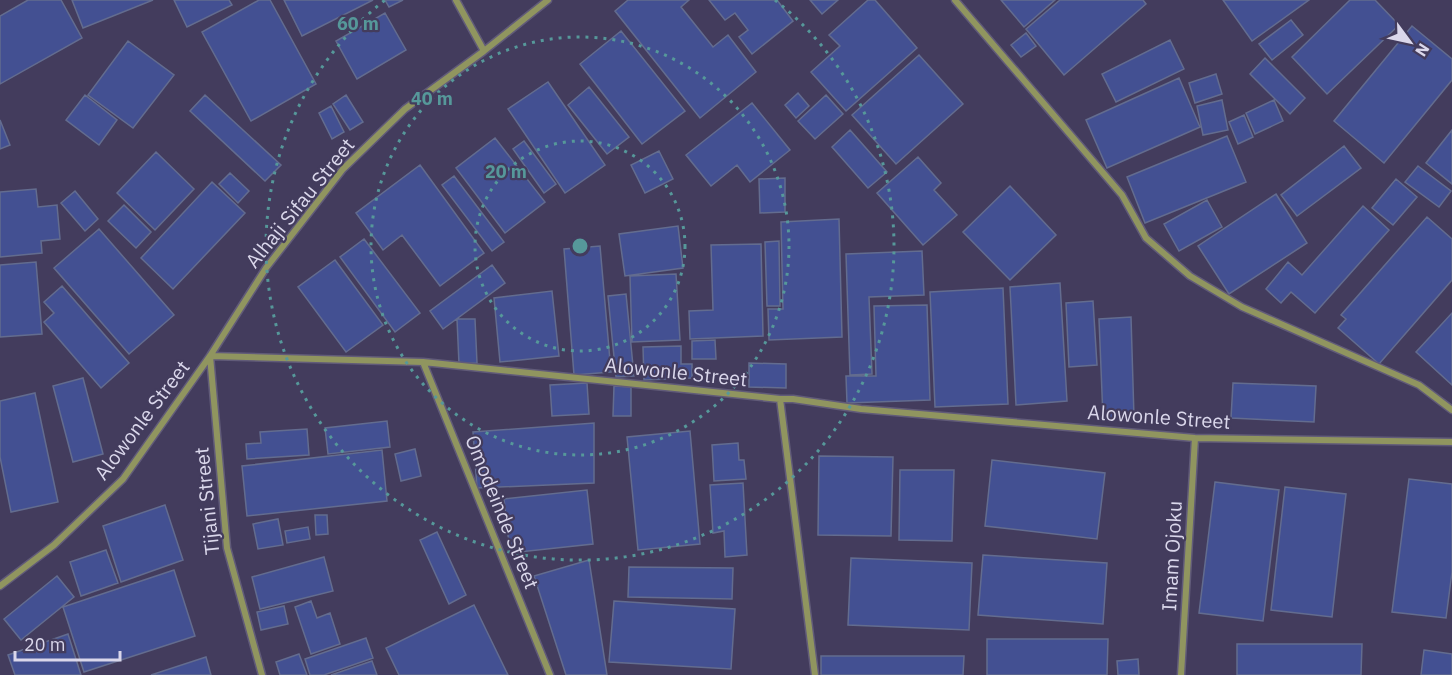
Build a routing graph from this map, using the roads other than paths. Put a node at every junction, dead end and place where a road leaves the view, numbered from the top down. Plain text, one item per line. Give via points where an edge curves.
1 (456, 0) edge
2 (548, 0) edge
3 (955, 0) edge
4 (484, 51) junction
5 (210, 356) junction
6 (423, 362) junction
7 (780, 399) junction
8 (1452, 410) edge
9 (1195, 438) junction
10 (1452, 442) edge
11 (0, 586) edge
12 (262, 675) edge
13 (550, 675) edge
14 (815, 675) edge
15 (1181, 675) edge

1 - 4 street
2 - 4 street, Alhaji Sifau Street
3 - 8 street via 1122,195 1146,237 1190,276 1242,307 1419,385
4 - 5 street, Alhaji Sifau Street via 405,109 343,169 266,267
5 - 6 street, Alowonle Street
5 - 11 street, Alowonle Street via 123,479 54,545
5 - 12 street, Tijani Street via 227,548
6 - 7 street, Alowonle Street
6 - 13 street, Omodeinde Street
7 - 9 street, Alowonle Street
7 - 14 street
9 - 10 street, Alowonle Street
9 - 15 street, Imam Ojoku

